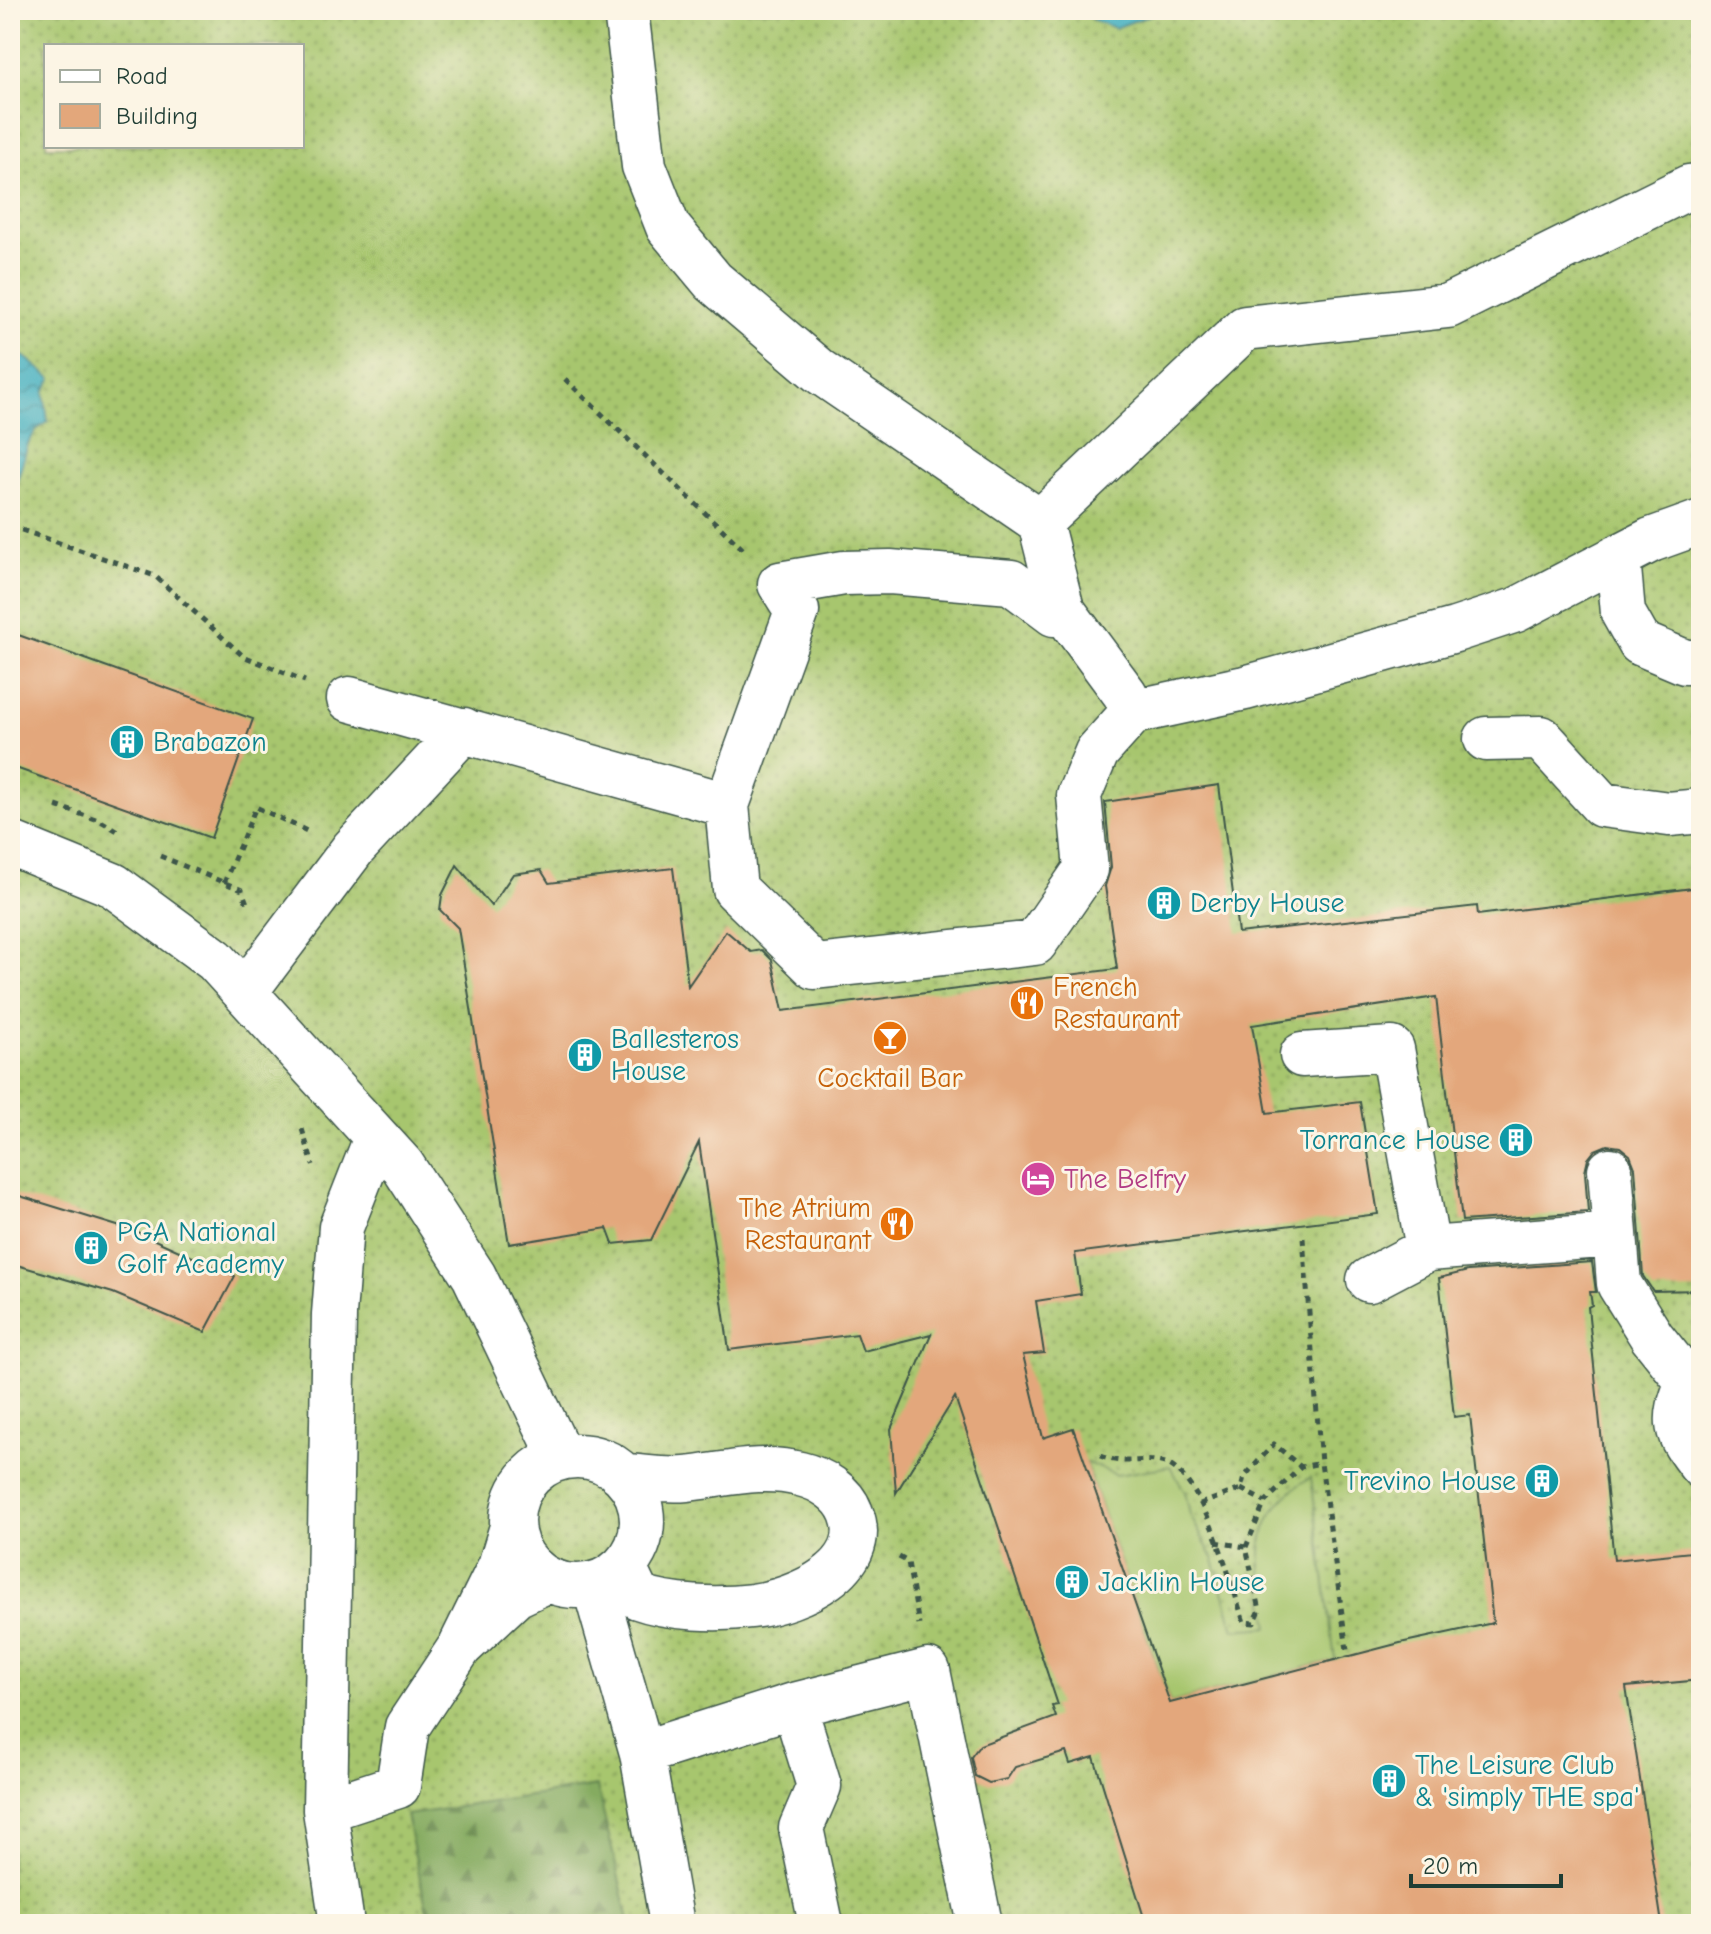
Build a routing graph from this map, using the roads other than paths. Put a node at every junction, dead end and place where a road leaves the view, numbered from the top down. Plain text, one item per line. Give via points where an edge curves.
1 (626, 10) edge
2 (1701, 186) edge
3 (1040, 522) junction
4 (1701, 522) edge
5 (1618, 557) junction
6 (1011, 582) junction
7 (1062, 609) junction
8 (1701, 662) edge
9 (350, 699) road end
10 (1133, 712) junction
11 (464, 730) junction
12 (1486, 739) dead end
13 (732, 786) junction
14 (1701, 811) edge
15 (10, 843) edge
16 (245, 992) junction
17 (1302, 1055) dead end
18 (376, 1138) junction
19 (1610, 1170) dead end
20 (1614, 1235) junction
21 (1428, 1249) junction
22 (1369, 1280) dead end
23 (1694, 1381) edge
24 (561, 1457) junction
25 (1701, 1466) edge
26 (625, 1476) junction
27 (512, 1527) junction
28 (609, 1576) junction
29 (548, 1580) junction
30 (460, 1647) junction
31 (794, 1705) junction
32 (642, 1753) junction
33 (325, 1810) junction
34 (342, 1924) edge
35 (672, 1924) edge
36 (821, 1924) edge
37 (980, 1924) edge

1 - 3 lane via 644,166 668,227 713,281 819,371
2 - 3 lane via 1689,187 1448,306 1245,328
3 - 6 lane
3 - 7 lane
4 - 5 lane
5 - 8 lane via 1623,613 1640,643 1685,662
5 - 10 lane via 1516,610 1455,630 1245,688
6 - 7 lane via 1054,614
6 - 13 lane via 890,572 780,584 797,611
7 - 10 lane
9 - 11 lane
10 - 13 lane via 1097,752 1079,795 1086,869 1035,943 815,967 735,889
11 - 13 lane via 679,791
11 - 16 lane via 353,849
12 - 14 lane via 1541,738 1602,805 1669,814
15 - 16 lane via 113,885 215,960
16 - 18 lane
17 - 21 lane via 1392,1049
18 - 24 lane via 402,1165 474,1276
18 - 33 lane via 341,1227 336,1285
19 - 20 lane
20 - 21 lane
20 - 23 lane via 1619,1284 1652,1337
21 - 22 lane
23 - 25 lane via 1677,1409 1679,1438
24 - 26 lane via 603,1461
24 - 27 lane via 528,1478 515,1500
26 - 28 lane via 637,1492 643,1523 634,1553
26 - 28 lane via 683,1480 749,1469 797,1473 822,1481 836,1493 858,1530 854,1550 839,1569 780,1600 751,1606 658,1604
27 - 29 lane via 523,1558
27 - 30 lane via 500,1566
28 - 29 lane via 564,1585
28 - 32 lane
29 - 30 lane via 516,1595
30 - 33 lane via 407,1727 398,1786
31 - 32 lane
31 - 36 lane via 819,1786 801,1828
31 - 37 lane via 928,1671
32 - 35 lane
33 - 34 lane

